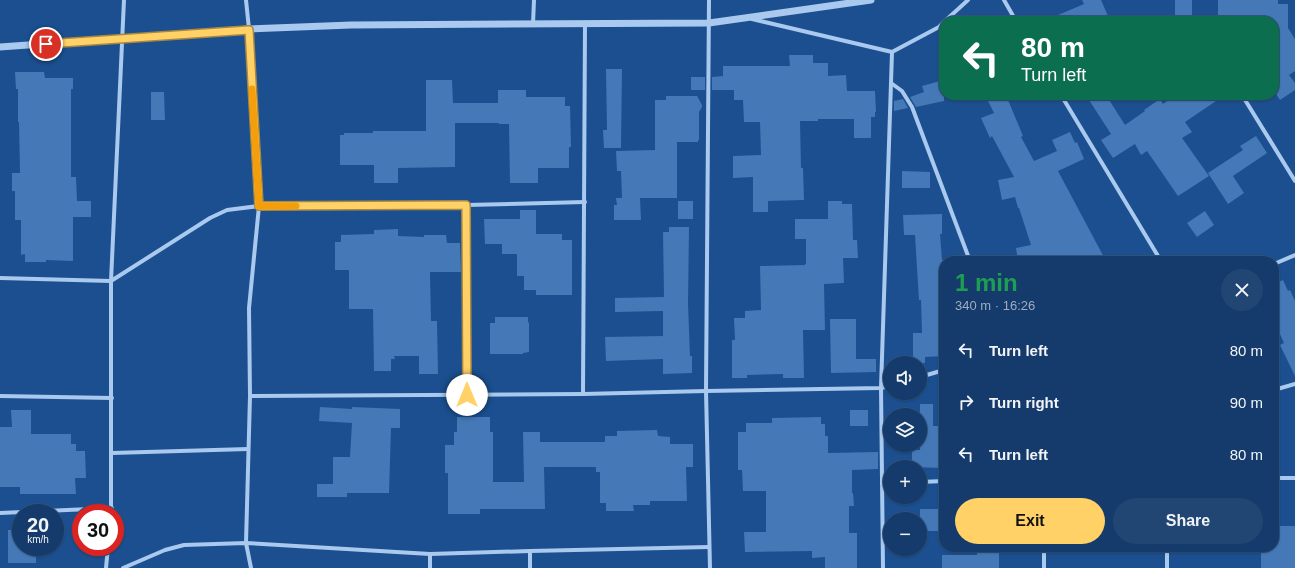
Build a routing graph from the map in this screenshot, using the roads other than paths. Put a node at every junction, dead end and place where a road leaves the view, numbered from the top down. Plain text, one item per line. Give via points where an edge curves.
1 (124, 0) edge
2 (246, 0) edge
3 (534, 0) edge
4 (709, 0) edge
5 (871, 0) edge
6 (968, 0) edge
7 (1004, 0) edge
8 (951, 16) edge
9 (1013, 16) edge
10 (748, 18) junction
11 (585, 23) junction
12 (709, 23) junction
13 (534, 24) junction
14 (939, 27) edge
15 (249, 30) junction
16 (123, 39) junction
17 (0, 47) edge
18 (892, 52) junction
19 (891, 83) junction
20 (1064, 100) edge
21 (1245, 100) edge
22 (1295, 182) edge
23 (585, 202) junction
24 (466, 205) junction
25 (259, 206) junction
26 (1295, 255) edge
27 (968, 256) edge
28 (1158, 256) edge
29 (1279, 262) edge
30 (0, 278) edge
31 (111, 281) junction
32 (939, 371) edge
33 (927, 375) edge
34 (1295, 384) edge
35 (883, 387) edge
36 (880, 388) junction
37 (1279, 389) edge
38 (706, 390) junction
39 (583, 394) junction
40 (467, 395) junction
41 (0, 396) edge
42 (250, 396) junction
43 (112, 398) junction
44 (248, 449) junction
45 (112, 453) junction
46 (1279, 478) edge
47 (1295, 478) edge
48 (939, 481) edge
49 (927, 482) edge
50 (882, 483) joint
51 (111, 504) edge
52 (72, 512) edge
53 (0, 513) edge
54 (246, 543) junction
55 (709, 547) junction
56 (530, 550) junction
57 (1044, 552) edge
58 (1167, 552) edge
59 (430, 554) junction
60 (107, 556) edge
61 (106, 568) edge
62 (123, 568) edge
63 (251, 568) edge
64 (430, 568) edge
65 (530, 568) edge
66 (710, 568) edge
67 (883, 568) edge
68 (1044, 568) edge
69 (1167, 568) edge

1 - 16 street
2 - 15 street
3 - 13 street
4 - 12 street
5 - 10 street
6 - 8 street
7 - 9 street
10 - 12 street
10 - 18 street
11 - 12 street
11 - 13 street
11 - 23 street
12 - 38 street
13 - 15 street via 351,25
14 - 18 street
15 - 16 street
15 - 25 street
16 - 17 street
16 - 31 street
18 - 19 street
19 - 27 street via 902,91 912,108
19 - 36 street
20 - 28 street
21 - 22 street
23 - 24 street
23 - 39 street
24 - 25 street
24 - 40 street
25 - 31 street via 227,210 210,218
25 - 42 street via 249,308
26 - 29 street
30 - 31 street
31 - 43 street
32 - 33 street
34 - 37 street
35 - 36 street
36 - 38 street
36 - 50 street
38 - 39 street
38 - 55 street
39 - 40 street
40 - 42 street
41 - 43 street
42 - 44 street
43 - 45 street
44 - 45 street
44 - 54 street
45 - 51 street
46 - 47 street
48 - 49 street
50 - 67 street
52 - 53 street
54 - 59 street
54 - 62 street via 184,545
54 - 63 street
55 - 56 street
55 - 66 street
56 - 59 street
56 - 65 street
57 - 68 street
58 - 69 street
59 - 64 street
60 - 61 street

